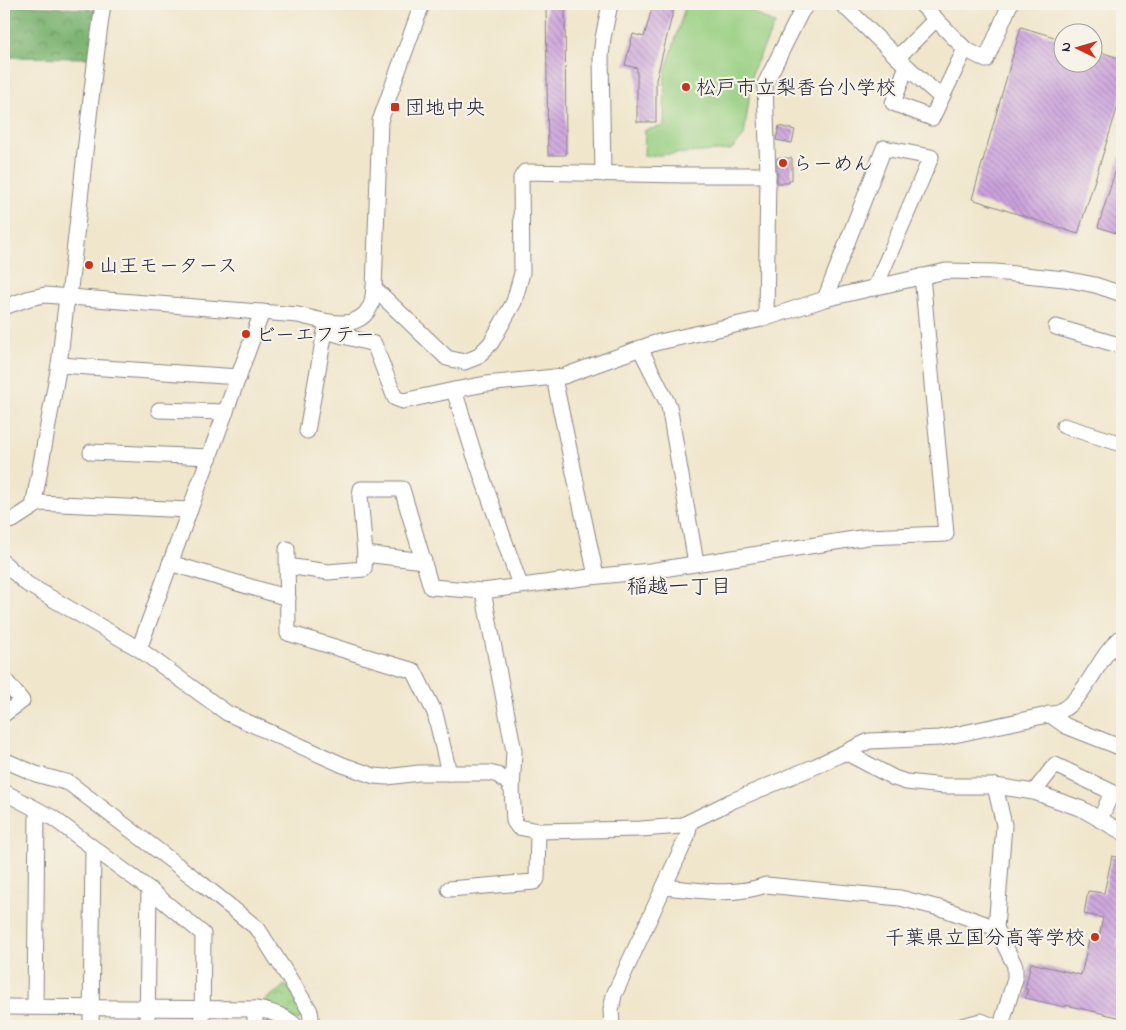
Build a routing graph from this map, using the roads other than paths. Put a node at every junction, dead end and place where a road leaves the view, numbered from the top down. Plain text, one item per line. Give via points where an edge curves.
1 (103, 4) edge
2 (610, 4) edge
3 (807, 4) edge
4 (842, 4) edge
5 (921, 4) edge
6 (1010, 4) edge
7 (420, 5) edge
8 (936, 19) junction
9 (966, 49) junction
10 (902, 63) junction
11 (941, 97) junction
12 (602, 174) junction
13 (768, 175) junction
14 (922, 276) junction
15 (374, 288) junction
16 (875, 288) junction
17 (1122, 294) edge
18 (69, 296) junction
19 (825, 299) junction
20 (4, 307) edge
21 (262, 312) junction
22 (766, 318) junction
23 (326, 326) junction
24 (1056, 327) dead end
25 (1122, 346) edge
26 (640, 348) junction
27 (60, 365) junction
28 (239, 377) junction
29 (554, 378) junction
30 (454, 390) junction
31 (159, 410) dead end
32 (226, 412) junction
33 (1064, 426) dead end
34 (307, 431) dead end
35 (1122, 444) edge
36 (91, 452) dead end
37 (210, 457) junction
38 (33, 507) junction
39 (190, 510) junction
40 (4, 522) edge
41 (287, 550) dead end
42 (365, 554) junction
43 (424, 561) junction
44 (4, 562) edge
45 (170, 563) junction
46 (696, 563) junction
47 (288, 566) junction
48 (596, 576) junction
49 (520, 586) junction
50 (484, 591) junction
51 (288, 598) junction
52 (1121, 639) edge
53 (138, 649) junction
54 (4, 679) edge
55 (4, 714) edge
56 (1050, 714) junction
57 (1122, 748) edge
58 (847, 752) junction
59 (4, 760) edge
60 (449, 773) junction
61 (995, 786) junction
62 (512, 790) junction
63 (4, 792) edge
64 (1034, 792) junction
65 (37, 810) junction
66 (1100, 820) junction
67 (690, 822) junction
68 (538, 830) junction
69 (1122, 832) edge
70 (93, 849) junction
71 (664, 887) junction
72 (149, 889) junction
73 (449, 889) dead end
74 (996, 928) junction
75 (4, 1007) edge
76 (35, 1007) junction
77 (91, 1008) junction
78 (147, 1008) junction
79 (202, 1009) junction
80 (255, 1009) junction
81 (90, 1026) edge
82 (147, 1026) edge
83 (202, 1026) edge
84 (255, 1026) edge
85 (296, 1026) edge
86 (312, 1026) edge
87 (612, 1026) edge
88 (962, 1026) edge
89 (993, 1026) edge
90 (1000, 1026) edge

1 - 18 street
2 - 12 street via 602,56
3 - 13 street via 765,84
4 - 10 street
5 - 8 street
6 - 9 street via 986,60
7 - 15 street via 380,121
8 - 9 street
8 - 10 street
9 - 11 street
10 - 11 street
10 - 11 street via 893,103 932,118
12 - 13 street
12 - 15 street via 525,172 520,178 522,273 514,302 491,344 477,357 464,362 447,358
13 - 22 street
14 - 16 street
14 - 17 street via 946,271 1012,274 1065,279
14 - 46 street via 946,534 867,537
15 - 23 street via 370,307 361,318 347,324
16 - 19 street
16 - 19 street via 931,157 884,148
18 - 20 street via 45,295
18 - 21 street
18 - 27 street
19 - 22 street
21 - 23 street via 298,315
21 - 28 street
22 - 26 street
23 - 30 street via 374,344 396,398 403,401
23 - 34 street
24 - 25 street
26 - 29 street
26 - 46 street via 669,406
27 - 28 street
27 - 38 street
28 - 32 street
29 - 30 street
29 - 48 street
30 - 49 street
31 - 32 street
32 - 37 street
33 - 35 street
36 - 37 street
37 - 39 street
38 - 39 street via 39,503
38 - 40 street
39 - 45 street
41 - 47 street
42 - 43 street
42 - 43 street via 361,489 402,489
42 - 47 street via 364,569 328,572
43 - 50 street via 431,586
44 - 53 street via 37,590
45 - 51 street
45 - 53 street
46 - 48 street
47 - 51 street
48 - 49 street
49 - 50 street
50 - 62 street via 514,751
51 - 60 street via 288,633 414,671 435,713
52 - 56 street via 1071,703
53 - 60 street via 227,713 349,768 387,777
54 - 55 street via 22,701
56 - 57 street via 1066,726
56 - 58 street via 940,738 869,742
58 - 61 street via 906,782
58 - 67 street
59 - 86 street via 36,774 69,783 258,929 310,1011
60 - 62 street via 498,775 508,782
61 - 64 street
61 - 74 street via 1004,825
62 - 68 street via 514,821 518,827
63 - 65 street
64 - 66 street via 1082,809
64 - 66 street via 1055,765 1112,792
65 - 70 street via 53,818
65 - 76 street
66 - 69 street
67 - 68 street via 662,828
67 - 71 street
68 - 73 street via 537,879 534,882
70 - 72 street
70 - 77 street
71 - 74 street via 729,892 766,886 900,898
71 - 87 street via 614,995 610,1010
72 - 78 street
72 - 79 street via 203,934
74 - 90 street via 1015,966 1015,979
75 - 76 street
76 - 77 street
77 - 78 street
77 - 81 street
78 - 79 street
78 - 82 street
79 - 80 street
79 - 83 street
80 - 84 street
80 - 85 street via 272,1011
88 - 89 street via 981,1021

